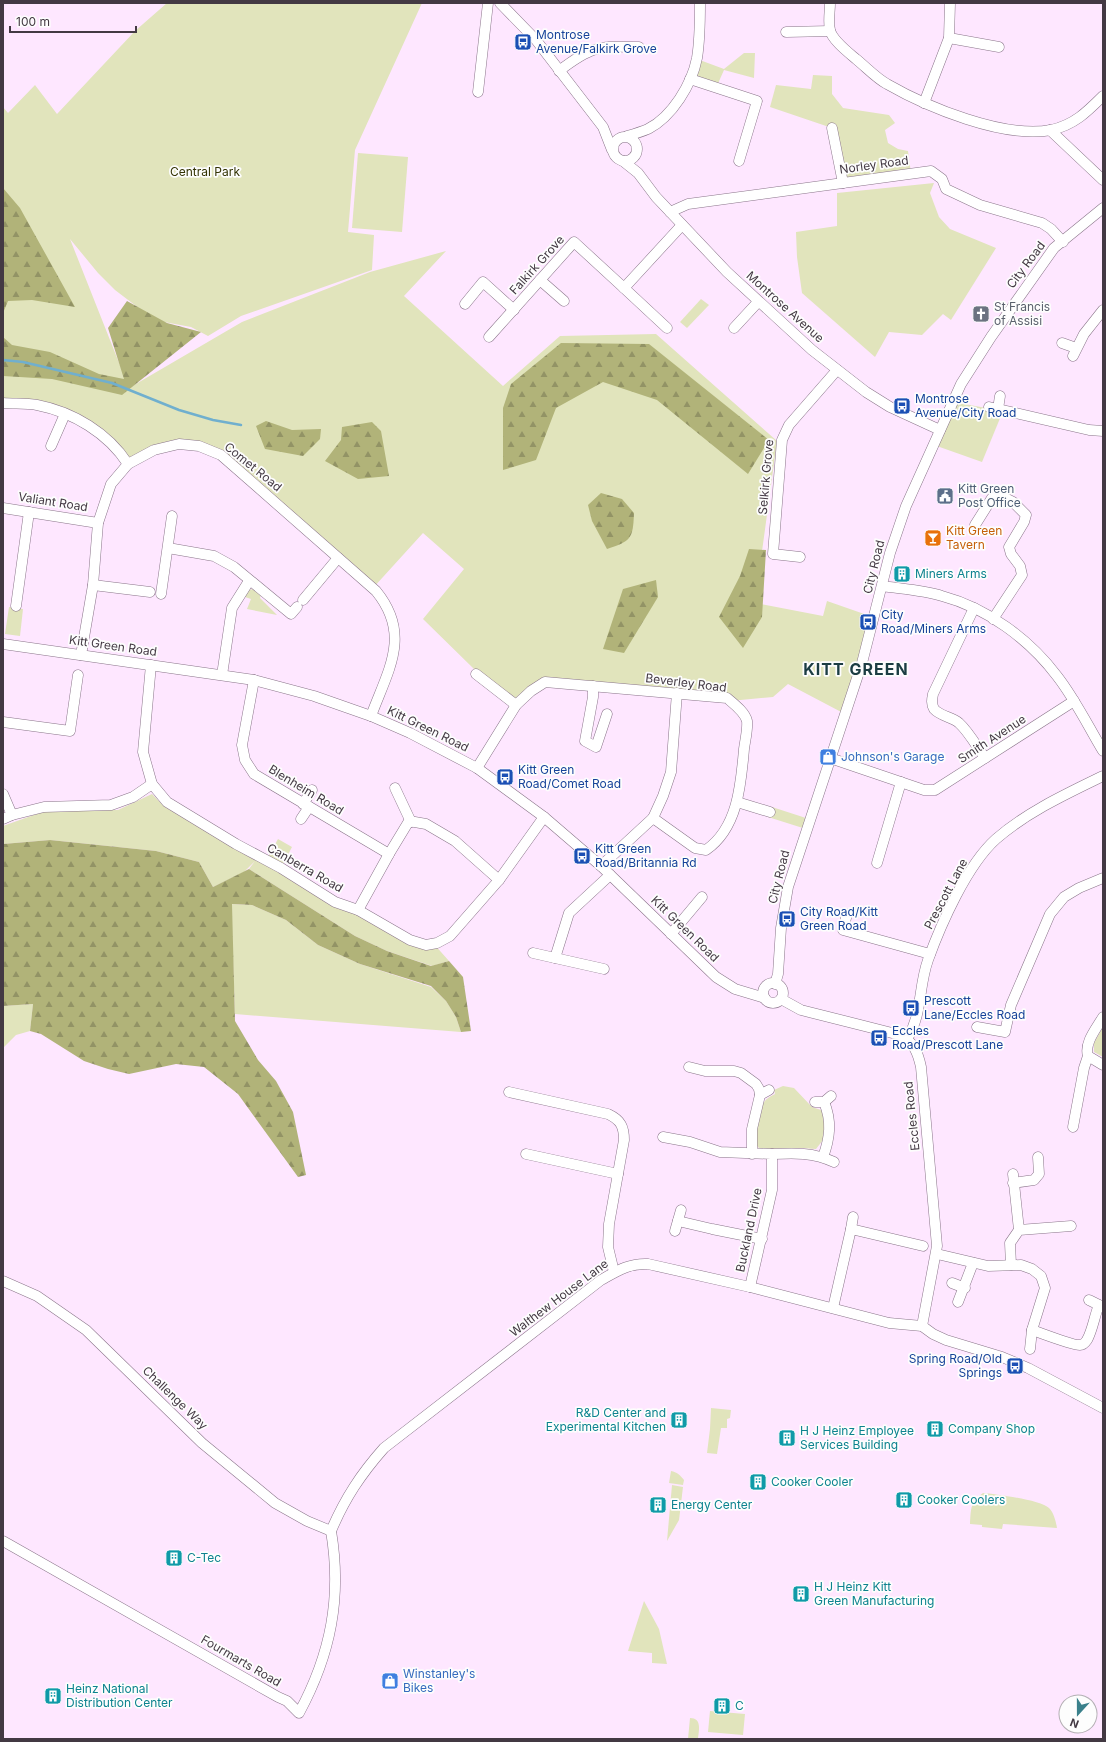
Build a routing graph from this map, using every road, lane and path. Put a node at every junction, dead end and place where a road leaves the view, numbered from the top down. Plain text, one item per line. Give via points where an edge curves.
1 (488, 3) edge
2 (500, 3) edge
3 (700, 3) edge
4 (830, 3) edge
5 (950, 3) edge
6 (830, 31) junction
7 (786, 32) dead end
8 (949, 38) junction
9 (639, 47) dead end
10 (999, 47) dead end
11 (560, 71) junction
12 (690, 79) junction
13 (478, 92) dead end
14 (1103, 96) edge
15 (924, 103) junction
16 (603, 127) junction
17 (832, 128) dead end
18 (648, 129) junction
19 (1050, 130) junction
20 (626, 136) junction
21 (612, 150) junction
22 (637, 152) junction
23 (623, 161) junction
24 (739, 161) dead end
25 (638, 173) junction
26 (1103, 180) edge
27 (842, 183) junction
28 (1103, 208) edge
29 (670, 212) junction
30 (682, 225) junction
31 (1063, 242) junction
32 (540, 280) junction
33 (624, 288) junction
34 (564, 301) dead end
35 (758, 302) junction
36 (465, 304) dead end
37 (514, 310) junction
38 (1103, 310) edge
39 (667, 328) dead end
40 (734, 328) dead end
41 (488, 337) dead end
42 (1062, 343) dead end
43 (837, 370) junction
44 (1000, 396) dead end
45 (3, 403) edge
46 (65, 414) junction
47 (940, 430) junction
48 (1103, 431) edge
49 (51, 446) dead end
50 (128, 464) junction
51 (3, 508) edge
52 (29, 512) junction
53 (172, 516) dead end
54 (98, 523) junction
55 (975, 525) dead end
56 (168, 548) junction
57 (338, 558) junction
58 (800, 558) dead end
59 (249, 581) junction
60 (93, 585) junction
61 (882, 586) junction
62 (150, 592) dead end
63 (161, 594) dead end
64 (16, 606) dead end
65 (974, 608) junction
66 (994, 619) junction
67 (3, 644) edge
68 (81, 655) junction
69 (151, 665) junction
70 (476, 674) dead end
71 (78, 675) dead end
72 (222, 675) junction
73 (254, 680) junction
74 (593, 686) junction
75 (677, 693) junction
76 (1074, 701) junction
77 (516, 705) junction
78 (607, 714) dead end
79 (371, 716) junction
80 (3, 722) edge
81 (1103, 751) edge
82 (830, 758) junction
83 (985, 758) junction
84 (477, 768) junction
85 (1103, 776) edge
86 (901, 782) junction
87 (152, 784) junction
88 (395, 788) dead end
89 (312, 790) dead end
90 (3, 794) edge
91 (737, 802) junction
92 (306, 806) junction
93 (770, 812) dead end
94 (7, 817) edge
95 (544, 817) junction
96 (652, 818) junction
97 (302, 819) dead end
98 (412, 822) junction
99 (388, 854) junction
100 (877, 863) dead end
101 (601, 866) junction
102 (610, 875) junction
103 (1103, 878) edge
104 (499, 880) junction
105 (702, 897) dead end
106 (358, 910) junction
107 (848, 914) dead end
108 (671, 934) junction
109 (533, 953) dead end
110 (930, 954) junction
111 (555, 958) junction
112 (604, 969) dead end
113 (776, 984) junction
114 (765, 998) junction
115 (781, 999) junction
116 (1103, 1017) edge
117 (977, 1027) dead end
118 (907, 1038) junction
119 (1088, 1056) junction
120 (1103, 1065) edge
121 (689, 1067) dead end
122 (509, 1092) dead end
123 (823, 1100) dead end
124 (1073, 1126) dead end
125 (663, 1137) dead end
126 (526, 1154) dead end
127 (752, 1154) junction
128 (772, 1154) junction
129 (823, 1157) junction
130 (1038, 1157) dead end
131 (834, 1162) dead end
132 (618, 1174) junction
133 (680, 1210) dead end
134 (853, 1217) dead end
135 (678, 1221) junction
136 (1071, 1226) dead end
137 (851, 1229) junction
138 (1019, 1230) junction
139 (675, 1231) dead end
140 (762, 1239) junction
141 (923, 1246) dead end
142 (937, 1254) junction
143 (974, 1263) junction
144 (1011, 1265) junction
145 (614, 1272) junction
146 (3, 1280) edge
147 (952, 1283) dead end
148 (750, 1287) junction
149 (965, 1288) junction
150 (958, 1302) dead end
151 (1097, 1304) edge
152 (833, 1308) junction
153 (922, 1326) junction
154 (1032, 1330) junction
155 (1030, 1349) dead end
156 (1103, 1408) edge
157 (332, 1531) junction
158 (3, 1541) edge

1 - 13 street
2 - 11 street via 536,40
3 - 12 street via 697,59
4 - 6 street
5 - 8 street
6 - 7 street
6 - 15 street via 844,50 886,84
8 - 10 street
8 - 15 street
9 - 11 street via 598,48 583,53
11 - 16 street
12 - 18 street via 673,106
12 - 24 street via 757,101
14 - 19 street via 1083,116
15 - 19 street via 988,125 1014,130
16 - 20 street
16 - 21 street
17 - 27 street
18 - 20 street
18 - 22 street
19 - 26 street
20 - 21 street via 614,142
20 - 22 street via 634,140
21 - 23 street via 616,157
22 - 23 street via 631,160
22 - 25 street
23 - 25 street, Montrose Avenue
25 - 29 street, Montrose Avenue
27 - 29 street, Norley Road via 688,204
27 - 31 street, Norley Road via 931,171 942,180 946,189 980,205 1042,223
28 - 31 street, City Road
29 - 30 street, Montrose Avenue
30 - 33 street
30 - 35 street, Montrose Avenue
31 - 47 street, City Road via 1054,248 968,371
32 - 33 street, Falkirk Grove via 574,242
32 - 34 street
32 - 37 street, Falkirk Grove
33 - 39 street, Falkirk Grove
35 - 40 street
35 - 43 street, Montrose Avenue
36 - 37 street via 484,282
37 - 41 street, Falkirk Grove
38 - 42 street via 1074,352
43 - 47 street, Montrose Avenue via 890,407
43 - 58 street, Selkirk Grove via 789,425 782,440 773,554
44 - 48 street via 993,408
45 - 46 street via 36,405
46 - 49 street
46 - 50 street via 98,431
47 - 61 street, City Road via 900,522
50 - 54 street, Comet Road via 111,484
50 - 57 street, Comet Road via 154,450 179,444 199,446 222,455
51 - 52 street, Valiant Road
52 - 54 street, Valiant Road
52 - 64 street
53 - 56 street
54 - 60 street, Comet Road
55 - 66 street via 992,498 999,495 1013,502 1026,515 1010,547 1010,554 1020,566 1022,575
56 - 59 street via 214,556 234,567
56 - 63 street
57 - 59 street via 291,614
57 - 79 street, Comet Road via 381,597 391,614 394,626 394,649
59 - 72 street via 232,608
60 - 62 street
60 - 68 street, Comet Road
61 - 65 street via 943,596
61 - 82 street, City Road via 862,663
65 - 66 street
65 - 83 street via 933,694 932,705 939,713 960,724
66 - 76 street via 1014,632 1036,653 1057,676
67 - 68 street, Kitt Green Road
68 - 69 street, Kitt Green Road
69 - 72 street, Kitt Green Road
69 - 87 street, Canberra Road via 143,752
70 - 77 street
71 - 80 street via 70,731
72 - 73 street, Kitt Green Road
73 - 79 street, Kitt Green Road via 314,696
73 - 92 street, Blenheim Road via 242,745 245,760 254,774
74 - 75 street, Beverley Road
74 - 77 street, Beverley Road via 545,682
74 - 78 street via 585,740 596,747
75 - 91 street, Beverley Road via 727,698 747,721
75 - 96 street via 671,772
76 - 81 street
76 - 83 street, Smith Avenue
77 - 84 street, Beverley Road
79 - 84 street, Kitt Green Road
82 - 86 street, Smith Avenue
82 - 113 street, City Road via 788,887
83 - 86 street, Smith Avenue via 935,790 924,790
84 - 95 street, Kitt Green Road
85 - 110 street, Prescott Lane via 1026,817 995,840 976,863 962,887
86 - 100 street
87 - 94 street via 133,797 111,805 44,807
87 - 106 street, Canberra Road via 236,844 281,868 335,902
88 - 98 street
89 - 92 street
90 - 94 street
91 - 93 street
91 - 96 street, Beverley Road via 724,830 714,845 706,850 695,848
92 - 97 street
92 - 99 street, Blenheim Road
95 - 101 street, Kitt Green Road
95 - 104 street, Canberra Road
96 - 101 street
98 - 99 street via 409,822
98 - 104 street via 426,824 455,842
99 - 106 street
101 - 102 street, Kitt Green Road
102 - 108 street, Kitt Green Road
102 - 111 street via 569,913
103 - 117 street via 1064,897 1050,914 1011,1004 1005,1032
104 - 106 street, Canberra Road via 450,936 437,943 426,944 410,940
105 - 108 street
107 - 110 street via 843,930
108 - 114 street, Kitt Green Road via 727,985 741,992
109 - 111 street
110 - 118 street, Prescott Lane via 922,983 916,1023
111 - 112 street
113 - 114 street via 766,987
113 - 115 street via 783,990
114 - 115 street via 773,1003
115 - 118 street via 801,1010
116 - 119 street via 1088,1044
118 - 142 street, Eccles Road via 916,1050 921,1067
119 - 120 street
119 - 124 street
121 - 127 street via 705,1071 734,1071 765,1092 752,1129
122 - 132 street via 608,1114 617,1119 624,1132
123 - 129 street via 830,1130
125 - 127 street via 690,1142 720,1152
126 - 132 street
127 - 128 street
128 - 129 street via 800,1153
128 - 140 street, Buckland Drive via 772,1190
129 - 131 street
130 - 138 street via 1039,1174 1034,1180 1013,1179
132 - 145 street via 609,1224 608,1248
133 - 135 street
134 - 137 street
135 - 139 street
135 - 140 street
136 - 138 street
137 - 141 street via 905,1247
137 - 152 street
138 - 144 street via 1010,1243
140 - 148 street, Buckland Drive
142 - 143 street
142 - 153 street, Eccles Road
143 - 144 street via 988,1266
143 - 149 street
144 - 154 street via 1022,1265 1032,1269 1041,1276 1045,1284
145 - 148 street, Walthew House Lane via 632,1264 648,1264
145 - 157 street, Walthew House Lane via 384,1448 350,1491
146 - 157 street, Challenge Way via 37,1296 86,1330 202,1443 275,1503 307,1521
147 - 149 street
148 - 152 street, Walthew House Lane
149 - 150 street
151 - 154 street via 1094,1325 1084,1344 1072,1344
152 - 153 street, Walthew House Lane via 889,1323
153 - 156 street via 946,1340 1002,1357 1028,1368
154 - 155 street
157 - 158 street, Fourmarts Road via 336,1582 329,1639 319,1670 299,1713 287,1701

